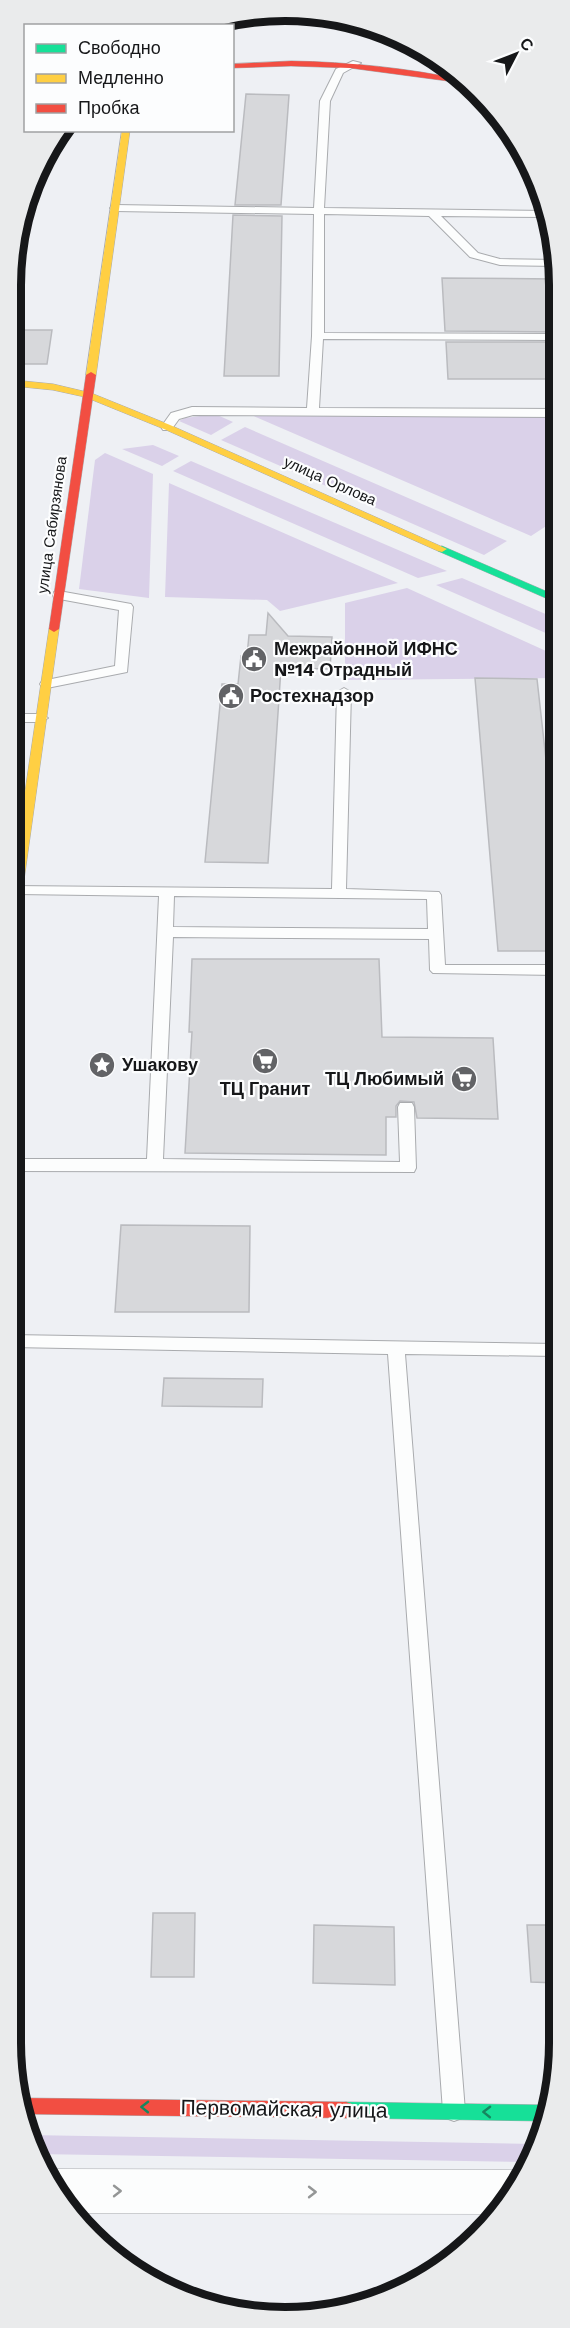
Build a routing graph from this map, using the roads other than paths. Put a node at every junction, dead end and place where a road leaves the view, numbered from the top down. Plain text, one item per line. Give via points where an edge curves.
1 (356, 63) junction
2 (234, 66) edge
3 (450, 79) edge
4 (126, 132) edge
5 (115, 208) junction
6 (319, 211) junction
7 (432, 213) junction
8 (539, 214) edge
9 (548, 263) edge
10 (318, 336) junction
11 (549, 337) edge
12 (21, 384) edge
13 (88, 395) junction
14 (313, 410) junction
15 (549, 413) edge
16 (167, 427) junction
17 (59, 595) junction
18 (549, 596) edge
19 (46, 684) junction
20 (344, 692) dead end
21 (21, 718) edge
22 (41, 718) junction
23 (21, 802) edge
24 (30, 802) junction
25 (21, 867) edge
26 (21, 889) edge
27 (166, 891) junction
28 (339, 893) junction
29 (165, 932) junction
30 (436, 934) junction
31 (549, 970) edge
32 (406, 1107) dead end
33 (21, 1165) edge
34 (155, 1165) junction
35 (21, 1341) edge
36 (396, 1347) junction
37 (549, 1350) edge
38 (29, 2106) edge
39 (454, 2111) junction
40 (539, 2113) edge
41 (66, 2191) edge
42 (503, 2192) edge

1 - 2 street
1 - 3 street via 393,66
1 - 6 lane via 339,71 325,102
4 - 5 street, улица Сабирзянова
5 - 6 lane
5 - 13 street, улица Сабирзянова
6 - 7 lane
6 - 10 lane
7 - 8 lane
7 - 9 lane via 474,255 500,262
10 - 11 lane
10 - 14 lane
12 - 13 street, улица Орлова
13 - 16 street, улица Орлова
13 - 17 street, улица Сабирзянова
14 - 15 lane
14 - 16 lane via 192,411 175,416
16 - 18 street, улица Орлова
17 - 19 street, улица Сабирзянова
17 - 19 lane via 126,607 122,669
19 - 22 street, улица Сабирзянова
20 - 28 lane
21 - 22 lane
22 - 24 street, улица Сабирзянова
23 - 24 lane
24 - 25 street, улица Сабирзянова
26 - 27 lane
27 - 28 lane
27 - 29 lane
28 - 30 lane via 434,895
29 - 30 lane
29 - 34 lane
30 - 31 lane via 438,970
32 - 34 lane via 408,1168
33 - 34 lane
35 - 36 lane
36 - 37 lane
36 - 39 lane
39 -> 38 street, Первомайская улица
40 -> 39 street, Первомайская улица
41 -> 42 street

